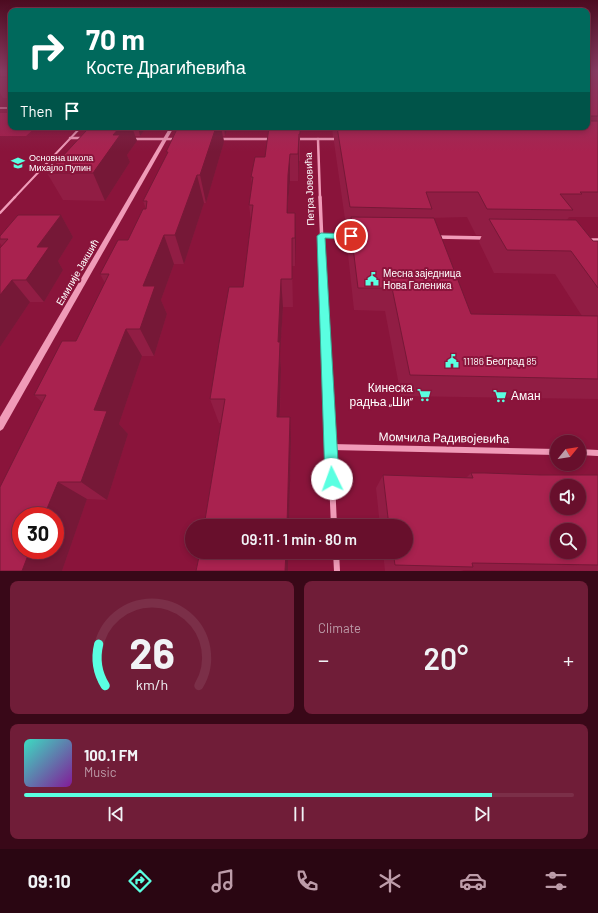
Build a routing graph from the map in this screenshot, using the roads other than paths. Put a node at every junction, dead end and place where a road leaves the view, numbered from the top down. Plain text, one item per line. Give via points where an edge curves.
1 (78, 130) edge
2 (170, 130) edge
3 (70, 138) junction
4 (85, 138) edge
5 (130, 139) dead end
6 (165, 139) junction
7 (184, 139) edge
8 (215, 139) edge
9 (278, 139) edge
10 (294, 139) edge
11 (318, 139) junction
12 (344, 139) edge
13 (0, 213) edge
14 (321, 236) junction
15 (359, 236) edge
16 (430, 237) edge
17 (494, 238) edge
18 (585, 240) edge
19 (598, 240) edge
20 (0, 426) edge
21 (330, 447) junction
22 (550, 452) edge
23 (586, 452) edge
24 (598, 453) edge
25 (334, 519) edge
26 (336, 559) edge
27 (337, 571) edge

1 - 3 lane
2 - 6 street, Емилије Јакшић
3 - 4 street
3 - 13 lane
5 - 6 street
6 - 7 street
6 - 20 street, Емилије Јакшић
8 - 9 street
10 - 11 street
11 - 12 street
11 - 14 street, Петра Јововића
14 - 15 street
14 - 21 street, Петра Јововића
16 - 17 street
18 - 19 street
21 - 22 street, Момчила Радивојевића
21 - 25 street, Петра Јововића
23 - 24 street
26 - 27 street

